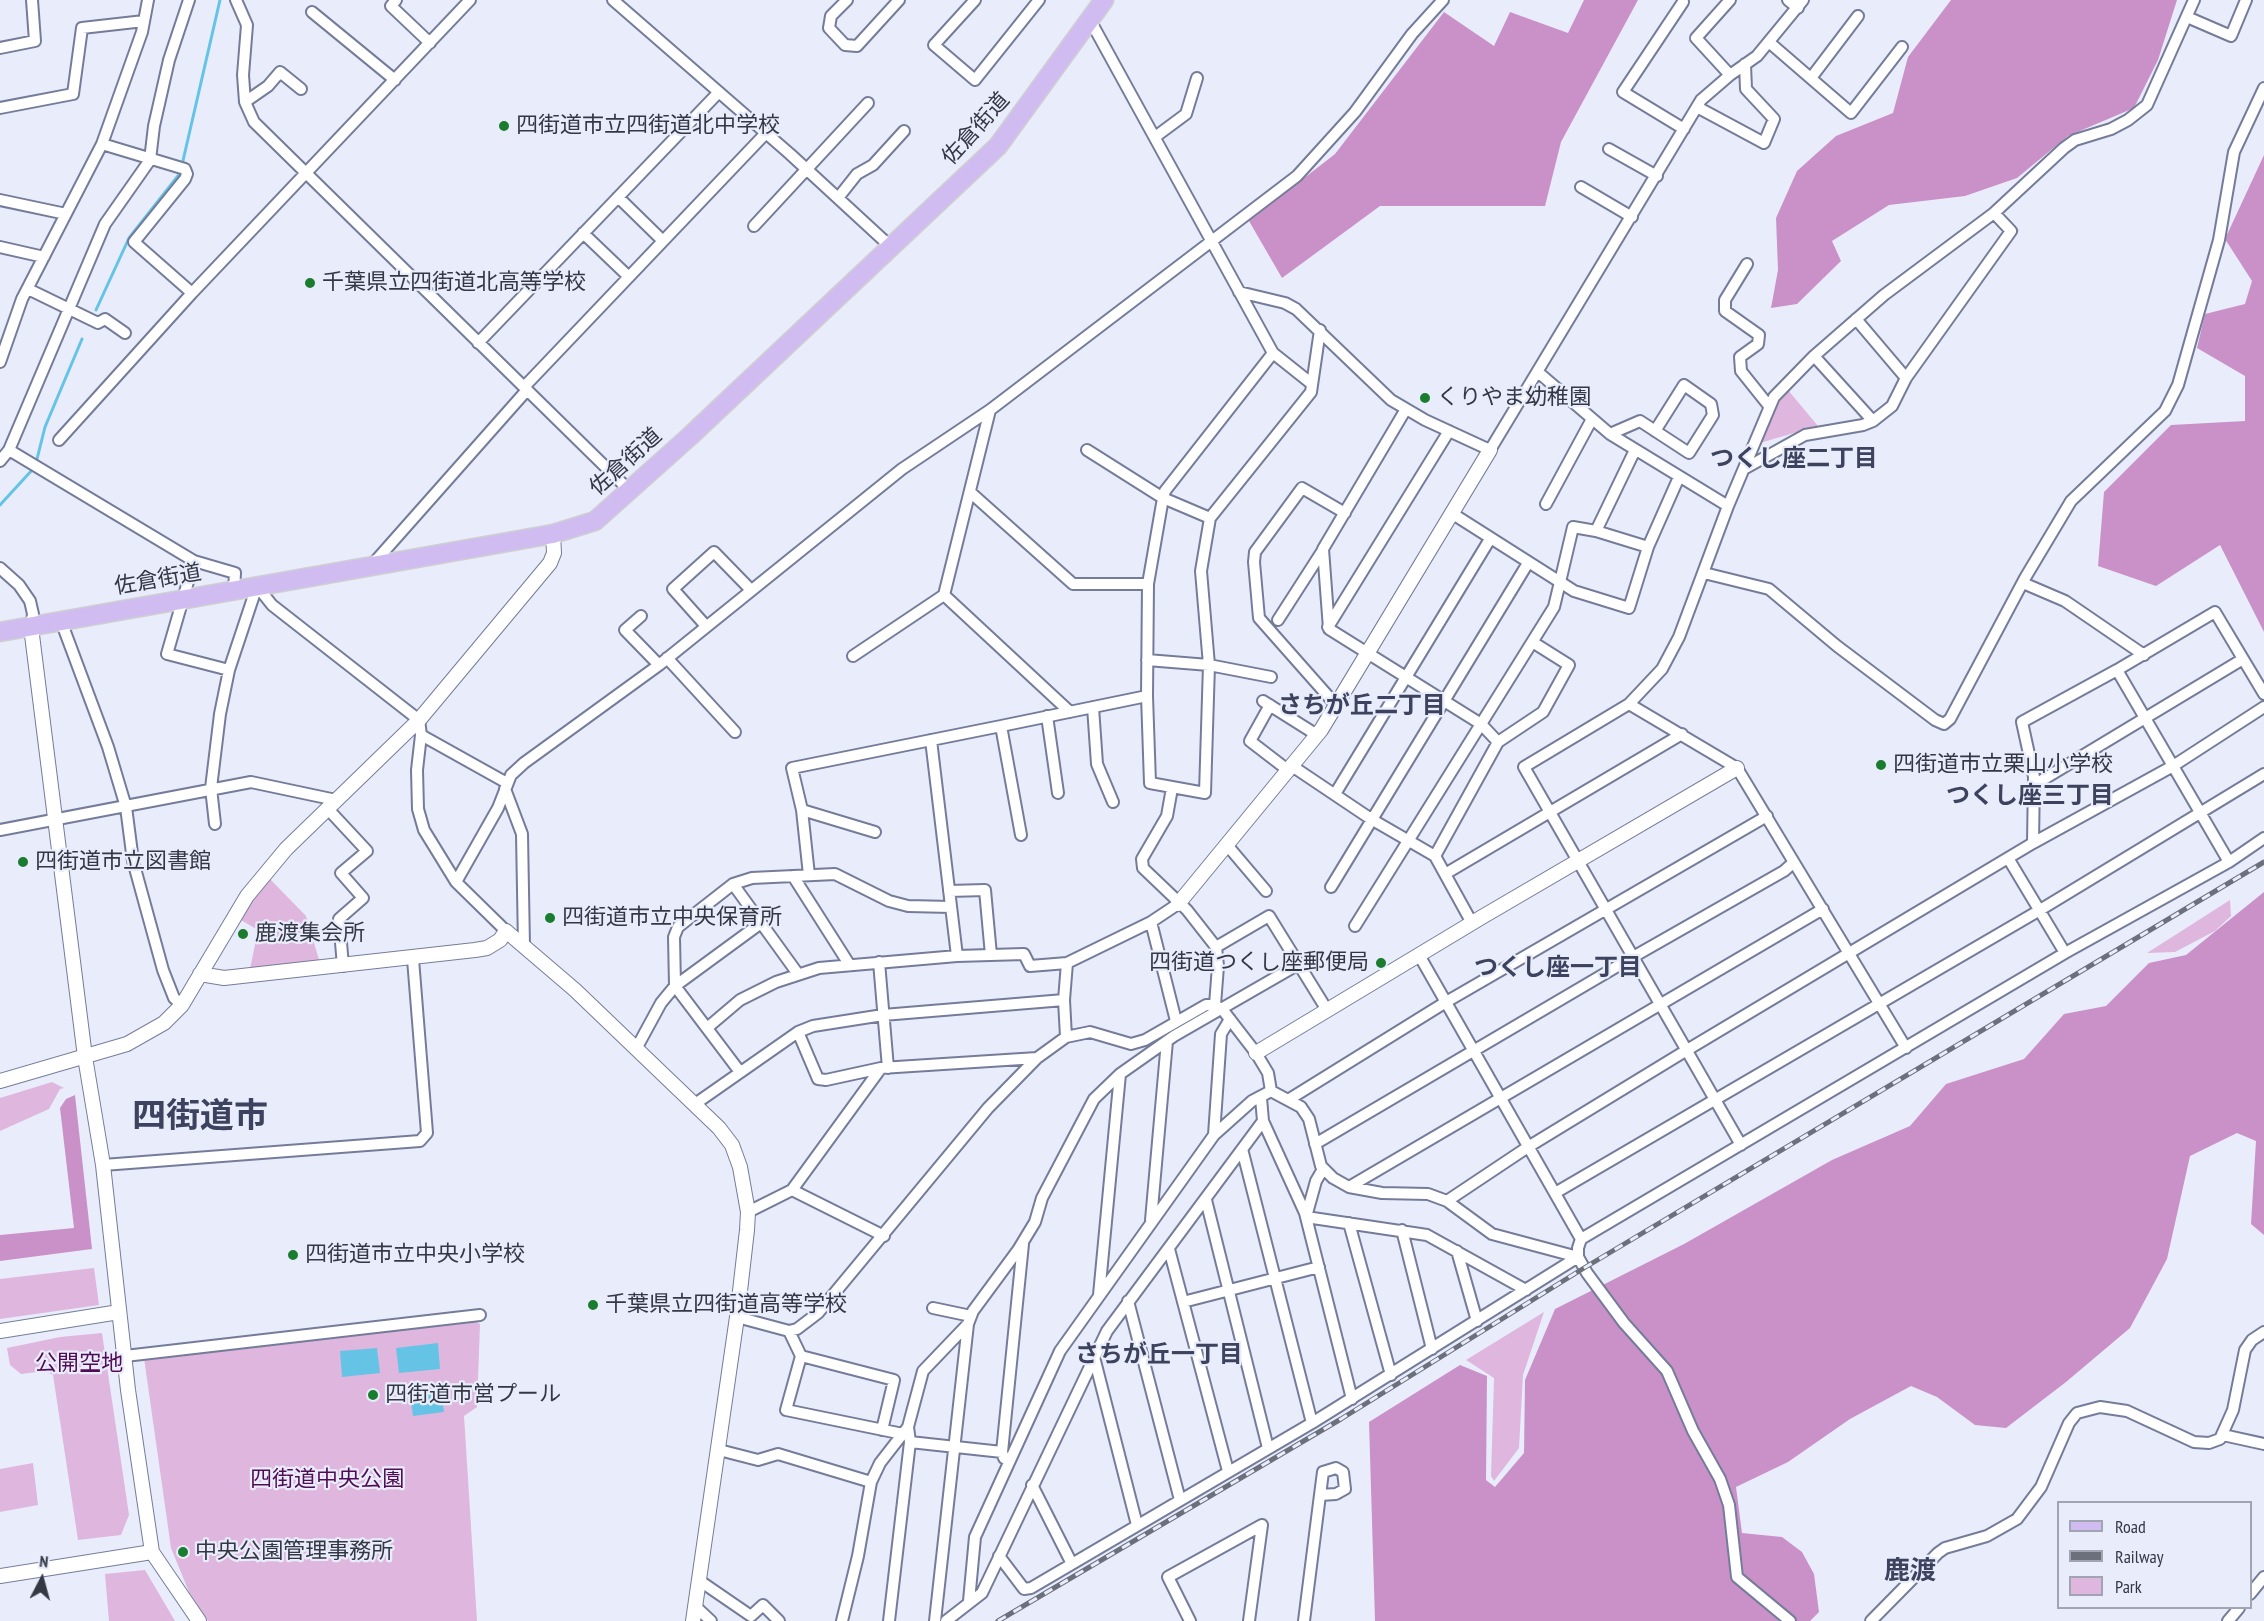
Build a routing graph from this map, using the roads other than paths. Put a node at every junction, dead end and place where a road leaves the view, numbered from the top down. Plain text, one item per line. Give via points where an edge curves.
1 (32, 0) edge
2 (148, 0) edge
3 (189, 0) edge
4 (470, 0) edge
5 (613, 0) edge
6 (848, 0) edge
7 (899, 0) edge
8 (975, 0) edge
9 (1039, 0) edge
10 (1104, 0) edge
11 (1443, 0) edge
12 (1730, 0) edge
13 (1788, 0) edge
14 (2194, 0) edge
15 (2246, 0) edge
16 (239, 1) edge
17 (390, 2) edge
18 (1683, 2) dead end
19 (1801, 4) edge
20 (312, 12) dead end
21 (1858, 16) dead end
22 (2187, 17) junction
23 (1090, 20) junction
24 (144, 21) junction
25 (430, 43) junction
26 (1770, 43) junction
27 (1902, 47) dead end
28 (0, 48) edge
29 (1745, 64) junction
30 (1730, 75) junction
31 (1197, 78) dead end
32 (1810, 78) junction
33 (394, 80) junction
34 (2264, 88) edge
35 (301, 89) dead end
36 (719, 92) junction
37 (245, 102) junction
38 (868, 103) dead end
39 (1697, 107) junction
40 (0, 108) edge
41 (1684, 129) junction
42 (904, 131) dead end
43 (766, 133) junction
44 (1155, 137) junction
45 (102, 144) junction
46 (1609, 149) dead end
47 (150, 160) junction
48 (806, 169) junction
49 (305, 175) junction
50 (1657, 176) junction
51 (1581, 187) dead end
52 (618, 197) junction
53 (837, 198) junction
54 (0, 200) edge
55 (1994, 213) junction
56 (66, 214) junction
57 (1632, 217) junction
58 (754, 226) dead end
59 (583, 233) junction
60 (663, 241) junction
61 (1213, 242) junction
62 (0, 247) edge
63 (891, 247) junction
64 (45, 257) junction
65 (1747, 264) dead end
66 (629, 277) junction
67 (28, 289) junction
68 (1239, 292) junction
69 (192, 293) junction
70 (70, 308) junction
71 (1856, 320) junction
72 (1320, 330) junction
73 (125, 333) dead end
74 (478, 343) junction
75 (1273, 353) junction
76 (1815, 356) junction
77 (0, 362) edge
78 (1539, 373) junction
79 (1906, 378) junction
80 (1312, 384) junction
81 (525, 389) junction
82 (1769, 406) junction
83 (990, 410) junction
84 (1406, 410) junction
85 (1592, 419) junction
86 (1873, 421) junction
87 (1449, 431) junction
88 (1655, 431) junction
89 (1610, 434) junction
90 (60, 440) dead end
91 (9, 450) junction
92 (1087, 450) dead end
93 (1490, 450) junction
94 (1635, 450) junction
95 (0, 461) edge
96 (1744, 469) junction
97 (1679, 477) junction
98 (630, 490) junction
99 (970, 492) junction
100 (1163, 498) junction
101 (1546, 504) dead end
102 (1728, 506) junction
103 (1344, 513) junction
104 (1453, 514) junction
105 (1210, 518) junction
106 (1596, 531) junction
107 (553, 534) junction
108 (1491, 539) junction
109 (1648, 547) junction
110 (1323, 549) junction
111 (194, 561) junction
112 (1528, 563) junction
113 (370, 567) junction
114 (0, 568) edge
115 (1704, 573) junction
116 (1560, 582) junction
117 (2023, 583) junction
118 (1148, 584) junction
119 (257, 586) junction
120 (234, 590) junction
121 (751, 590) junction
122 (944, 595) junction
123 (182, 600) junction
124 (641, 616) dead end
125 (1278, 620) dead end
126 (61, 621) junction
127 (706, 626) junction
128 (31, 627) junction
129 (1328, 627) junction
130 (0, 632) edge
131 (1534, 643) junction
132 (1367, 653) junction
133 (2144, 655) junction
134 (853, 656) dead end
135 (2243, 659) junction
136 (1147, 660) junction
137 (663, 661) junction
138 (1209, 665) junction
139 (229, 670) junction
140 (2117, 670) junction
141 (1271, 677) dead end
142 (1405, 678) junction
143 (2264, 694) edge
144 (1147, 696) junction
145 (1443, 701) junction
146 (1335, 704) junction
147 (1629, 704) junction
148 (1093, 707) junction
149 (2264, 707) edge
150 (1070, 711) junction
151 (1047, 716) junction
152 (2145, 718) junction
153 (419, 720) junction
154 (1481, 724) junction
155 (1001, 726) junction
156 (735, 732) dead end
157 (1682, 734) junction
158 (422, 735) junction
159 (1317, 735) junction
160 (931, 740) junction
161 (1498, 742) junction
162 (2173, 766) junction
163 (1737, 768) junction
164 (1290, 769) junction
165 (2264, 774) edge
166 (2034, 785) junction
167 (506, 786) junction
168 (211, 788) junction
169 (1172, 788) junction
170 (1058, 793) dead end
171 (1335, 794) junction
172 (1113, 802) dead end
173 (331, 804) junction
174 (126, 807) junction
175 (802, 810) junction
176 (1550, 812) junction
177 (2201, 813) junction
178 (1767, 816) junction
179 (1371, 819) junction
180 (56, 821) junction
181 (215, 824) dead end
182 (0, 830) edge
183 (875, 832) dead end
184 (1021, 835) dead end
185 (2264, 838) edge
186 (1406, 840) junction
187 (2033, 843) junction
188 (1227, 845) junction
189 (1436, 856) junction
190 (2008, 858) junction
191 (1578, 862) junction
192 (2229, 862) junction
193 (1793, 863) junction
194 (1445, 874) junction
195 (809, 875) junction
196 (793, 876) junction
197 (456, 882) junction
198 (733, 884) junction
199 (1331, 887) dead end
200 (949, 891) junction
201 (1266, 891) dead end
202 (1178, 904) junction
203 (951, 907) junction
204 (1606, 909) junction
205 (1823, 909) junction
206 (2040, 910) junction
207 (1151, 922) junction
208 (761, 923) junction
209 (1472, 923) junction
210 (1355, 926) dead end
211 (506, 931) junction
212 (524, 946) junction
213 (1216, 948) junction
214 (1850, 953) junction
215 (2065, 953) junction
216 (991, 955) junction
217 (1419, 955) junction
218 (957, 956) junction
219 (1633, 957) junction
220 (413, 959) junction
221 (879, 962) junction
222 (1067, 963) junction
223 (849, 964) junction
224 (1299, 964) junction
225 (344, 966) junction
226 (200, 974) junction
227 (798, 974) junction
228 (675, 986) junction
229 (1064, 1000) junction
230 (1446, 1002) junction
231 (1879, 1002) junction
232 (1660, 1003) junction
233 (182, 1005) junction
234 (1219, 1007) junction
235 (1327, 1010) junction
236 (883, 1015) junction
237 (1230, 1019) junction
238 (1176, 1021) junction
239 (707, 1028) junction
240 (798, 1032) junction
241 (1066, 1037) junction
242 (1167, 1041) junction
243 (1906, 1048) junction
244 (636, 1049) junction
245 (1687, 1050) junction
246 (1474, 1052) junction
247 (1256, 1053) junction
248 (85, 1058) junction
249 (1037, 1058) junction
250 (884, 1068) junction
251 (740, 1072) junction
252 (1120, 1074) junction
253 (0, 1081) edge
254 (1271, 1091) junction
255 (1261, 1098) junction
256 (1714, 1098) junction
257 (1501, 1099) junction
258 (1288, 1100) junction
259 (695, 1104) junction
260 (1263, 1121) junction
261 (1214, 1135) junction
262 (1315, 1144) junction
263 (1741, 1145) junction
264 (1528, 1147) junction
265 (1242, 1149) junction
266 (103, 1165) junction
267 (1323, 1169) junction
268 (1349, 1186) junction
269 (792, 1190) junction
270 (1555, 1193) junction
271 (1206, 1200) junction
272 (1447, 1201) junction
273 (748, 1212) junction
274 (1306, 1217) junction
275 (1151, 1223) junction
276 (1349, 1223) junction
277 (1402, 1230) junction
278 (884, 1236) junction
279 (1581, 1239) junction
280 (1023, 1241) junction
281 (1169, 1249) junction
282 (1456, 1251) junction
283 (1578, 1257) junction
284 (1319, 1267) junction
285 (1275, 1278) junction
286 (1229, 1290) junction
287 (1526, 1290) junction
288 (1098, 1296) junction
289 (1128, 1301) junction
290 (1183, 1302) junction
291 (933, 1308) dead end
292 (119, 1312) junction
293 (480, 1315) dead end
294 (737, 1317) junction
295 (970, 1320) junction
296 (1477, 1321) junction
297 (0, 1331) edge
298 (789, 1331) junction
299 (2264, 1332) edge
300 (1432, 1349) junction
301 (125, 1356) junction
302 (801, 1356) junction
303 (1094, 1357) junction
304 (1391, 1375) junction
305 (1352, 1399) junction
306 (1312, 1424) junction
307 (882, 1430) junction
308 (907, 1434) junction
309 (2223, 1435) junction
310 (2264, 1444) edge
311 (956, 1447) junction
312 (1268, 1448) junction
313 (719, 1450) junction
314 (1002, 1452) junction
315 (1008, 1465) junction
316 (1228, 1471) junction
317 (871, 1482) junction
318 (1032, 1485) junction
319 (1320, 1495) dead end
320 (1180, 1500) junction
321 (1137, 1526) junction
322 (152, 1552) junction
323 (999, 1557) junction
324 (1071, 1563) junction
325 (0, 1576) edge
326 (2264, 1577) edge
327 (700, 1581) junction
328 (2252, 1592) edge
329 (969, 1600) junction
330 (696, 1607) junction
331 (2238, 1609) edge
332 (199, 1621) edge
333 (693, 1621) edge
334 (711, 1621) edge
335 (779, 1621) edge
336 (842, 1621) edge
337 (889, 1621) edge
338 (935, 1621) edge
339 (946, 1621) edge
340 (1190, 1621) edge
341 (1249, 1621) edge
342 (1304, 1621) edge
343 (1790, 1621) edge
344 (1871, 1621) edge
345 (2228, 1621) edge

1 - 28 street via 35,41
2 - 24 street
3 - 47 street via 169,60
4 - 25 street
5 - 36 street
6 - 7 street via 831,15 829,28 845,45 857,46
8 - 9 street via 934,45 975,80
10 - 23 main road, 佐倉街道
11 - 61 street via 1412,34 1325,148 1297,176
12 - 30 street via 1696,38
13 - 19 street
14 - 22 street
15 - 22 street via 2231,36
16 - 37 street via 247,25
17 - 25 street
18 - 41 street via 1623,92
19 - 26 street
20 - 33 street
21 - 32 street
22 - 55 street via 2147,105 2111,129 2075,140
23 - 44 street
23 - 63 main road, 佐倉街道 via 998,146
24 - 40 street via 82,28 73,94
24 - 45 street
25 - 33 street
26 - 29 street
26 - 32 street
27 - 32 street via 1851,113
29 - 30 street
29 - 39 street via 1746,89 1774,119 1764,143
30 - 39 street
31 - 44 street via 1185,114
33 - 49 street
34 - 117 street via 2234,152 2219,240 2178,385 2165,411 2071,501
35 - 37 street via 279,72 268,86
36 - 43 street
36 - 52 street
37 - 49 street via 254,122
38 - 48 street
39 - 41 street
41 - 50 street
42 - 53 street
43 - 48 street
43 - 60 street
44 - 61 street
45 - 47 street
45 - 56 street
46 - 50 street
47 - 69 street via 187,174 134,242
47 - 70 street via 105,224
48 - 53 street
48 - 58 street
49 - 69 street
49 - 74 street
50 - 57 street
51 - 57 street
52 - 59 street
52 - 60 street
53 - 63 street
54 - 56 street
55 - 71 street
55 - 79 street via 2011,231
56 - 64 street
57 - 78 street
59 - 66 street
59 - 74 street
60 - 66 street
61 - 68 street
61 - 83 street
62 - 64 street
63 - 98 main road, 佐倉街道
64 - 67 street
65 - 82 street via 1725,300 1725,311 1759,335 1758,344 1740,357 1741,371
66 - 81 street
67 - 70 street
67 - 77 street
68 - 72 street via 1285,303
68 - 75 street
69 - 90 street
70 - 73 street via 98,323 105,319
70 - 91 street
71 - 76 street
71 - 79 street
72 - 80 street
72 - 84 street
74 - 81 street
75 - 80 street
75 - 100 street
76 - 82 street
76 - 86 street
78 - 85 street
78 - 93 street
79 - 86 street via 1892,406
80 - 105 street via 1311,392
81 - 98 street
81 - 113 street
82 - 96 street
83 - 99 street
83 - 121 street via 902,469
84 - 87 street
84 - 103 street
85 - 89 street
85 - 101 street
86 - 96 street via 1805,435
87 - 93 street
87 - 129 street
88 - 88 street via 1689,453 1713,415 1711,404 1684,385
88 - 89 street via 1640,421
89 - 94 street
91 - 95 street
91 - 111 street
92 - 100 street
93 - 104 street
94 - 97 street
94 - 106 street
96 - 102 street
97 - 102 street
97 - 109 street
98 - 107 main road, 佐倉街道 via 595,521
99 - 118 street via 1073,585
99 - 122 street
100 - 105 street
100 - 118 street
102 - 115 street
103 - 110 street
103 - 146 street via 1302,488 1255,552 1254,562 1259,618
104 - 108 street
104 - 132 street
105 - 138 street via 1201,571
106 - 109 street
106 - 116 street via 1573,527
107 - 113 main road, 佐倉街道
107 - 153 street via 550,563
108 - 112 street
108 - 142 street
109 - 116 street via 1629,608 1574,591
110 - 125 street
110 - 129 street
111 - 120 street via 235,573
111 - 123 street
112 - 116 street
112 - 145 street
113 - 119 main road, 佐倉街道
114 - 128 street via 30,601
115 - 117 street via 1769,589 1896,692 1944,724
115 - 147 street via 1668,660 1655,680
116 - 131 street via 1554,607
117 - 133 street via 2065,601
118 - 136 street
119 - 120 main road, 佐倉街道
119 - 139 street
119 - 153 street via 272,605
120 - 123 main road, 佐倉街道
121 - 127 street
121 - 127 street via 714,552 673,589
122 - 134 street
122 - 150 street
123 - 126 main road, 佐倉街道
123 - 139 street via 167,654
124 - 137 street via 625,630
126 - 128 main road, 佐倉街道
126 - 174 street
127 - 137 street
128 - 130 main road, 佐倉街道
128 - 180 street
129 - 132 street
131 - 154 street
131 - 161 street via 1569,665 1543,712
132 - 142 street
132 - 146 street
133 - 135 street via 2215,612
133 - 140 street
135 - 143 street
135 - 152 street
136 - 138 street
136 - 144 street
137 - 156 street
137 - 167 street via 524,763
138 - 141 street
138 - 169 street via 1205,793
139 - 168 street
140 - 152 street
140 - 166 street via 2022,722
142 - 145 street
142 - 171 street
144 - 148 street
144 - 169 street via 1150,783
145 - 154 street
145 - 179 street
146 - 159 street
147 - 157 street
147 - 176 street via 1524,767
148 - 150 street
148 - 172 street via 1097,764
149 - 162 street
150 - 151 street
151 - 155 street
151 - 170 street
152 - 162 street
152 - 166 street
153 - 158 street
153 - 173 street
154 - 161 street
154 - 186 street
155 - 160 street
155 - 184 street
157 - 163 street
157 - 176 street
158 - 167 street
158 - 197 street via 417,770 418,809 431,843
159 - 164 street
159 - 164 street via 1266,703 1250,741
160 - 175 street via 792,768
160 - 200 street
161 - 189 street
162 - 177 street
162 - 187 street
163 - 178 street
163 - 191 street
164 - 171 street
164 - 188 street
165 - 177 street
166 - 187 street
167 - 197 street via 498,808
167 - 212 street via 522,834
168 - 173 street via 251,782
168 - 174 street
168 - 181 street
169 - 202 street via 1167,816 1143,859 1143,868
171 - 179 street
173 - 225 street via 367,851 341,873 363,898 339,919
173 - 226 street via 247,896
174 - 180 street
174 - 233 street via 143,902 163,970 174,998
175 - 183 street
175 - 195 street
176 - 191 street
176 - 194 street
177 - 192 street
177 - 206 street
178 - 193 street
178 - 204 street
179 - 186 street
179 - 199 street
180 - 182 street
180 - 248 street
185 - 192 street
186 - 189 street
186 - 210 street
187 - 190 street
188 - 201 street
188 - 202 street
189 - 194 street
190 - 206 street
190 - 214 street
191 - 204 street
191 - 209 street
192 - 215 street
193 - 205 street
193 - 219 street
194 - 209 street
195 - 196 street
195 - 203 street via 835,874 889,901 908,906
196 - 198 street via 752,878
196 - 223 street
197 - 211 street
198 - 208 street
198 - 228 street via 678,927 674,937
200 - 203 street
200 - 216 street via 986,890
202 - 207 street
202 - 213 street
203 - 218 street
204 - 219 street
204 - 230 street
205 - 214 street
205 - 232 street
206 - 215 street
206 - 231 street
207 - 222 street
207 - 238 street
208 - 227 street
208 - 228 street
209 - 217 street
211 - 212 street
211 - 220 street via 487,948
212 - 244 street
213 - 224 street via 1269,916
213 - 234 street
214 - 231 street
214 - 245 street
215 - 243 street
216 - 218 street
216 - 222 street via 1024,954 1029,966
217 - 230 street
217 - 235 street
218 - 221 street
219 - 232 street
219 - 246 street
220 - 225 street
220 - 266 street via 427,1133 420,1141
221 - 223 street
221 - 236 street
222 - 229 street
223 - 227 street
224 - 234 street
224 - 235 street
225 - 226 street via 225,978
226 - 233 street
227 - 239 street via 740,1000
228 - 239 street
228 - 244 street
229 - 236 street
229 - 241 street
230 - 246 street
230 - 258 street
231 - 243 street
231 - 256 street
232 - 245 street
232 - 257 street
233 - 248 street via 150,1033
234 - 237 street
234 - 238 street via 1206,1005
234 - 242 street
235 - 247 street
236 - 240 street
236 - 250 street
237 - 247 street
237 - 261 street via 1221,1034
238 - 241 street via 1131,1044 1090,1032
239 - 251 street
240 - 250 street via 818,1079
240 - 251 street
241 - 249 street
242 - 252 street
242 - 275 street
243 - 263 street
244 - 259 street
245 - 256 street
245 - 264 street
246 - 257 street
246 - 262 street
247 - 254 street via 1268,1073
248 - 253 street
248 - 266 street
249 - 250 street
249 - 278 street via 988,1108
250 - 269 street
251 - 259 street
252 - 280 street via 1094,1099
252 - 288 street
254 - 255 street
254 - 258 street
255 - 260 street
255 - 261 street via 1252,1101
256 - 263 street
256 - 270 street
257 - 264 street
257 - 268 street
258 - 262 street via 1301,1107 1309,1119
259 - 273 street via 732,1145
260 - 265 street
260 - 274 street
261 - 275 street
262 - 267 street
263 - 279 street
264 - 270 street
264 - 272 street
265 - 271 street
265 - 285 street
266 - 292 street
267 - 268 street
267 - 274 street
268 - 272 street via 1428,1194
269 - 273 street
269 - 278 street
270 - 279 street
271 - 281 street
271 - 286 street
272 - 283 street via 1492,1234
273 - 294 street
274 - 276 street
274 - 284 street
275 - 288 street
276 - 277 street
276 - 304 street
277 - 282 street via 1427,1235
277 - 300 street
278 - 298 street via 818,1313 798,1329
279 - 283 street
280 - 295 street
280 - 314 street
281 - 289 street
281 - 290 street
282 - 287 street
282 - 296 street
283 - 287 street
283 - 343 street via 1624,1323 1667,1371 1725,1491 1737,1577
284 - 285 street
284 - 305 street
285 - 286 street
285 - 306 street
286 - 290 street
286 - 312 street
287 - 296 street
288 - 315 street via 1060,1351
289 - 303 street
289 - 320 street
290 - 316 street
291 - 295 street
292 - 297 street
292 - 301 street
293 - 301 street
294 - 298 street
294 - 313 street
295 - 308 street via 923,1371
295 - 311 street
296 - 300 street
298 - 302 street
299 - 309 street via 2245,1350 2233,1410
300 - 304 street
301 - 322 street
302 - 307 street via 894,1380
302 - 307 street via 786,1410
303 - 318 street
303 - 321 street
304 - 305 street
305 - 306 street
306 - 312 street
307 - 308 street
308 - 311 street
308 - 317 street via 880,1463
308 - 337 street
309 - 310 street
309 - 344 street via 2215,1442 2194,1442 2127,1411 2100,1407 2077,1413 2068,1423 2041,1487 2017,1519 1987,1536 1945,1548
311 - 314 street
311 - 338 street
312 - 316 street
313 - 317 street via 758,1460 778,1454
313 - 327 street
314 - 315 street
315 - 329 street via 975,1537
316 - 320 street
317 - 336 street
318 - 323 street
318 - 324 street
319 - 342 street
320 - 321 street
321 - 324 street
322 - 325 street
322 - 332 street
323 - 324 street via 1024,1589
323 - 329 street via 982,1593
326 - 328 street
327 - 330 street
327 - 335 street via 751,1616 762,1605
329 - 339 street
330 - 333 street
330 - 334 street
331 - 345 street
340 - 341 street via 1168,1577 1262,1525

